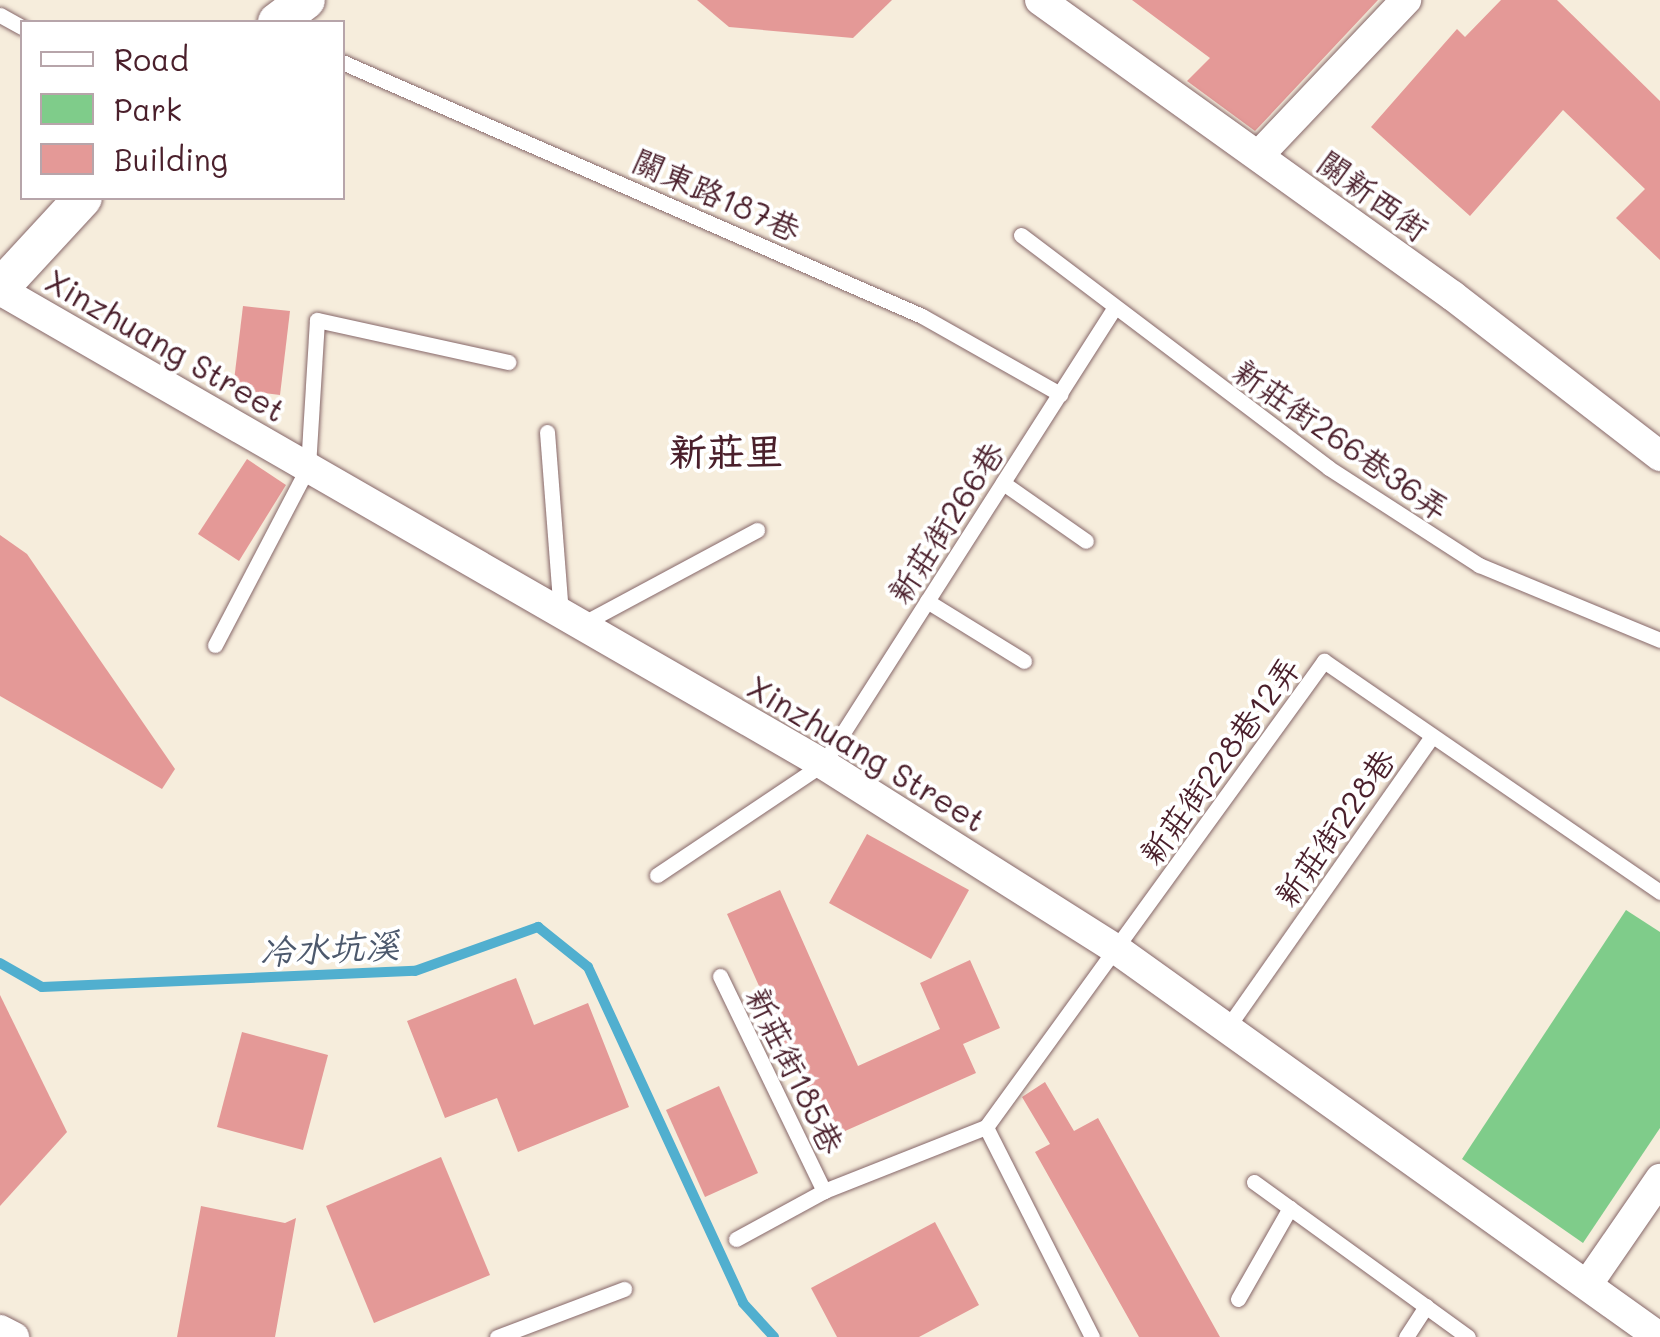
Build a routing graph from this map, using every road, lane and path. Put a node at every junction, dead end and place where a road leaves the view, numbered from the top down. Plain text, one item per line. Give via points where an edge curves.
1 (306, 0) edge
2 (1040, 0) edge
3 (1406, 0) edge
4 (280, 20) edge
5 (345, 63) edge
6 (1260, 155) junction
7 (81, 200) edge
8 (1022, 235) dead end
9 (0, 289) edge
10 (1114, 310) junction
11 (508, 362) dead end
12 (1060, 394) junction
13 (547, 432) dead end
14 (1660, 456) edge
15 (308, 467) junction
16 (1003, 483) junction
17 (757, 530) dead end
18 (1086, 541) dead end
19 (927, 602) junction
20 (571, 619) junction
21 (1660, 640) edge
22 (215, 645) dead end
23 (1024, 661) dead end
24 (1431, 738) junction
25 (822, 764) junction
26 (657, 875) dead end
27 (1660, 892) edge
28 (1116, 950) junction
29 (720, 976) dead end
30 (1226, 1028) junction
31 (986, 1127) junction
32 (1660, 1179) edge
33 (1254, 1182) dead end
34 (824, 1191) junction
35 (1290, 1208) junction
36 (736, 1239) dead end
37 (1587, 1286) junction
38 (624, 1289) dead end
39 (1238, 1299) dead end
40 (1426, 1306) junction
41 (0, 1330) edge
42 (14, 1337) edge
43 (497, 1337) edge
44 (1092, 1337) edge
45 (1406, 1337) edge
46 (1468, 1337) edge
47 (1659, 1337) edge

1 - 4 street
2 - 6 street, 關新西街
3 - 6 street
5 - 12 lane, 關東路187巷 via 922,316
6 - 14 street, 關新西街
7 - 9 street
8 - 10 lane, 新莊街266巷36弄
9 - 15 street, Xinzhuang Street
10 - 12 lane, 新莊街266巷
10 - 21 lane, 新莊街266巷36弄 via 1329,468 1479,565
11 - 15 lane via 318,320
12 - 16 lane, 新莊街266巷
13 - 20 lane
15 - 20 street, Xinzhuang Street
15 - 22 lane
16 - 18 lane
16 - 19 lane, 新莊街266巷
17 - 20 lane
19 - 23 lane
19 - 25 lane, 新莊街266巷
20 - 25 street, Xinzhuang Street
24 - 27 lane, 新莊街228巷
24 - 28 lane, 新莊街228巷12弄 via 1324,661
24 - 30 lane, 新莊街228巷
25 - 26 lane
25 - 28 street, Xinzhuang Street
28 - 30 street, Xinzhuang Street
28 - 31 lane
29 - 34 lane, 新莊街185巷
30 - 37 street, Xinzhuang Street
31 - 34 lane, 新莊街185巷
31 - 44 lane
32 - 37 street
33 - 35 lane
34 - 36 lane
35 - 39 lane
35 - 40 lane
37 - 47 street, Xinzhuang Street
38 - 43 lane
40 - 45 lane
40 - 46 lane
41 - 42 street

